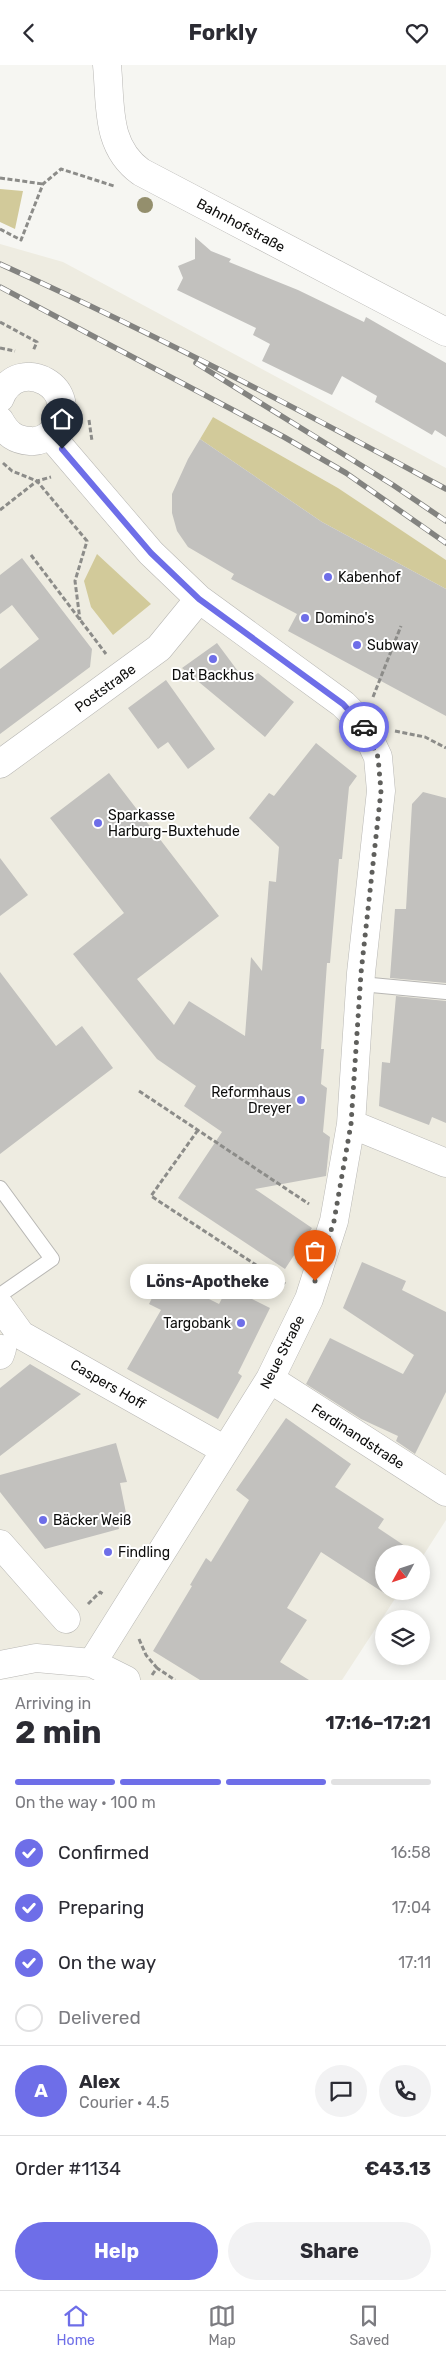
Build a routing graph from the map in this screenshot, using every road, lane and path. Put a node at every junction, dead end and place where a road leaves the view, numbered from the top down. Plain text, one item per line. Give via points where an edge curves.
1 (107, 65) edge
2 (61, 169) dead end
3 (0, 178) edge
4 (44, 184) junction
5 (0, 229) edge
6 (0, 322) edge
7 (446, 332) edge
8 (37, 342) dead end
9 (1, 392) edge
10 (2, 430) edge
11 (50, 435) junction
12 (0, 460) edge
13 (37, 481) junction
14 (0, 510) edge
15 (31, 555) dead end
16 (199, 599) junction
17 (80, 620) junction
18 (401, 626) dead end
19 (122, 675) junction
20 (362, 723) junction
21 (425, 737) dead end
22 (446, 748) edge
23 (0, 764) edge
24 (361, 984) junction
25 (446, 992) edge
26 (139, 1091) dead end
27 (351, 1124) junction
28 (198, 1130) junction
29 (446, 1163) edge
30 (0, 1188) edge
31 (334, 1221) junction
32 (0, 1295) edge
33 (309, 1299) junction
34 (0, 1306) edge
35 (0, 1349) edge
36 (0, 1355) edge
37 (270, 1379) junction
38 (225, 1451) junction
39 (446, 1493) edge
40 (0, 1544) edge
41 (66, 1619) dead end
42 (92, 1663) junction
43 (0, 1665) edge
44 (126, 1680) edge
45 (149, 1680) edge
46 (175, 1680) edge

1 - 7 street, Bahnhofstraße via 114,133 127,162
2 - 4 path
3 - 4 path
4 - 5 path via 21,240
6 - 8 path
9 - 11 street via 14,380 29,376 44,379 56,389 63,404 61,421
10 - 11 street via 20,440 35,442
11 - 16 street, Neue Straße via 151,553
12 - 13 path via 12,471
13 - 14 path
13 - 17 path via 87,541 75,581
15 - 17 path
16 - 19 street, Poststraße via 159,648
16 - 20 street, Neue Straße via 343,704
17 - 19 path
18 - 20 path
19 - 23 street, Poststraße
20 - 24 street, Neue Straße via 378,757 381,791
21 - 22 path
24 - 25 lane
24 - 27 street, Neue Straße
26 - 28 path
27 - 29 street
27 - 31 street, Neue Straße
28 - 31 path
28 - 33 path via 151,1196
30 - 32 lane via 52,1259
31 - 33 street, Neue Straße
33 - 37 street, Neue Straße
34 - 38 street, Caspers Hoff via 21,1335
35 - 36 street
37 - 38 street, Neue Straße
37 - 39 street, Ferdinandstraße
38 - 42 street, Neue Straße
40 - 41 street
42 - 43 street via 36,1658
42 - 44 street
45 - 46 path via 157,1668

